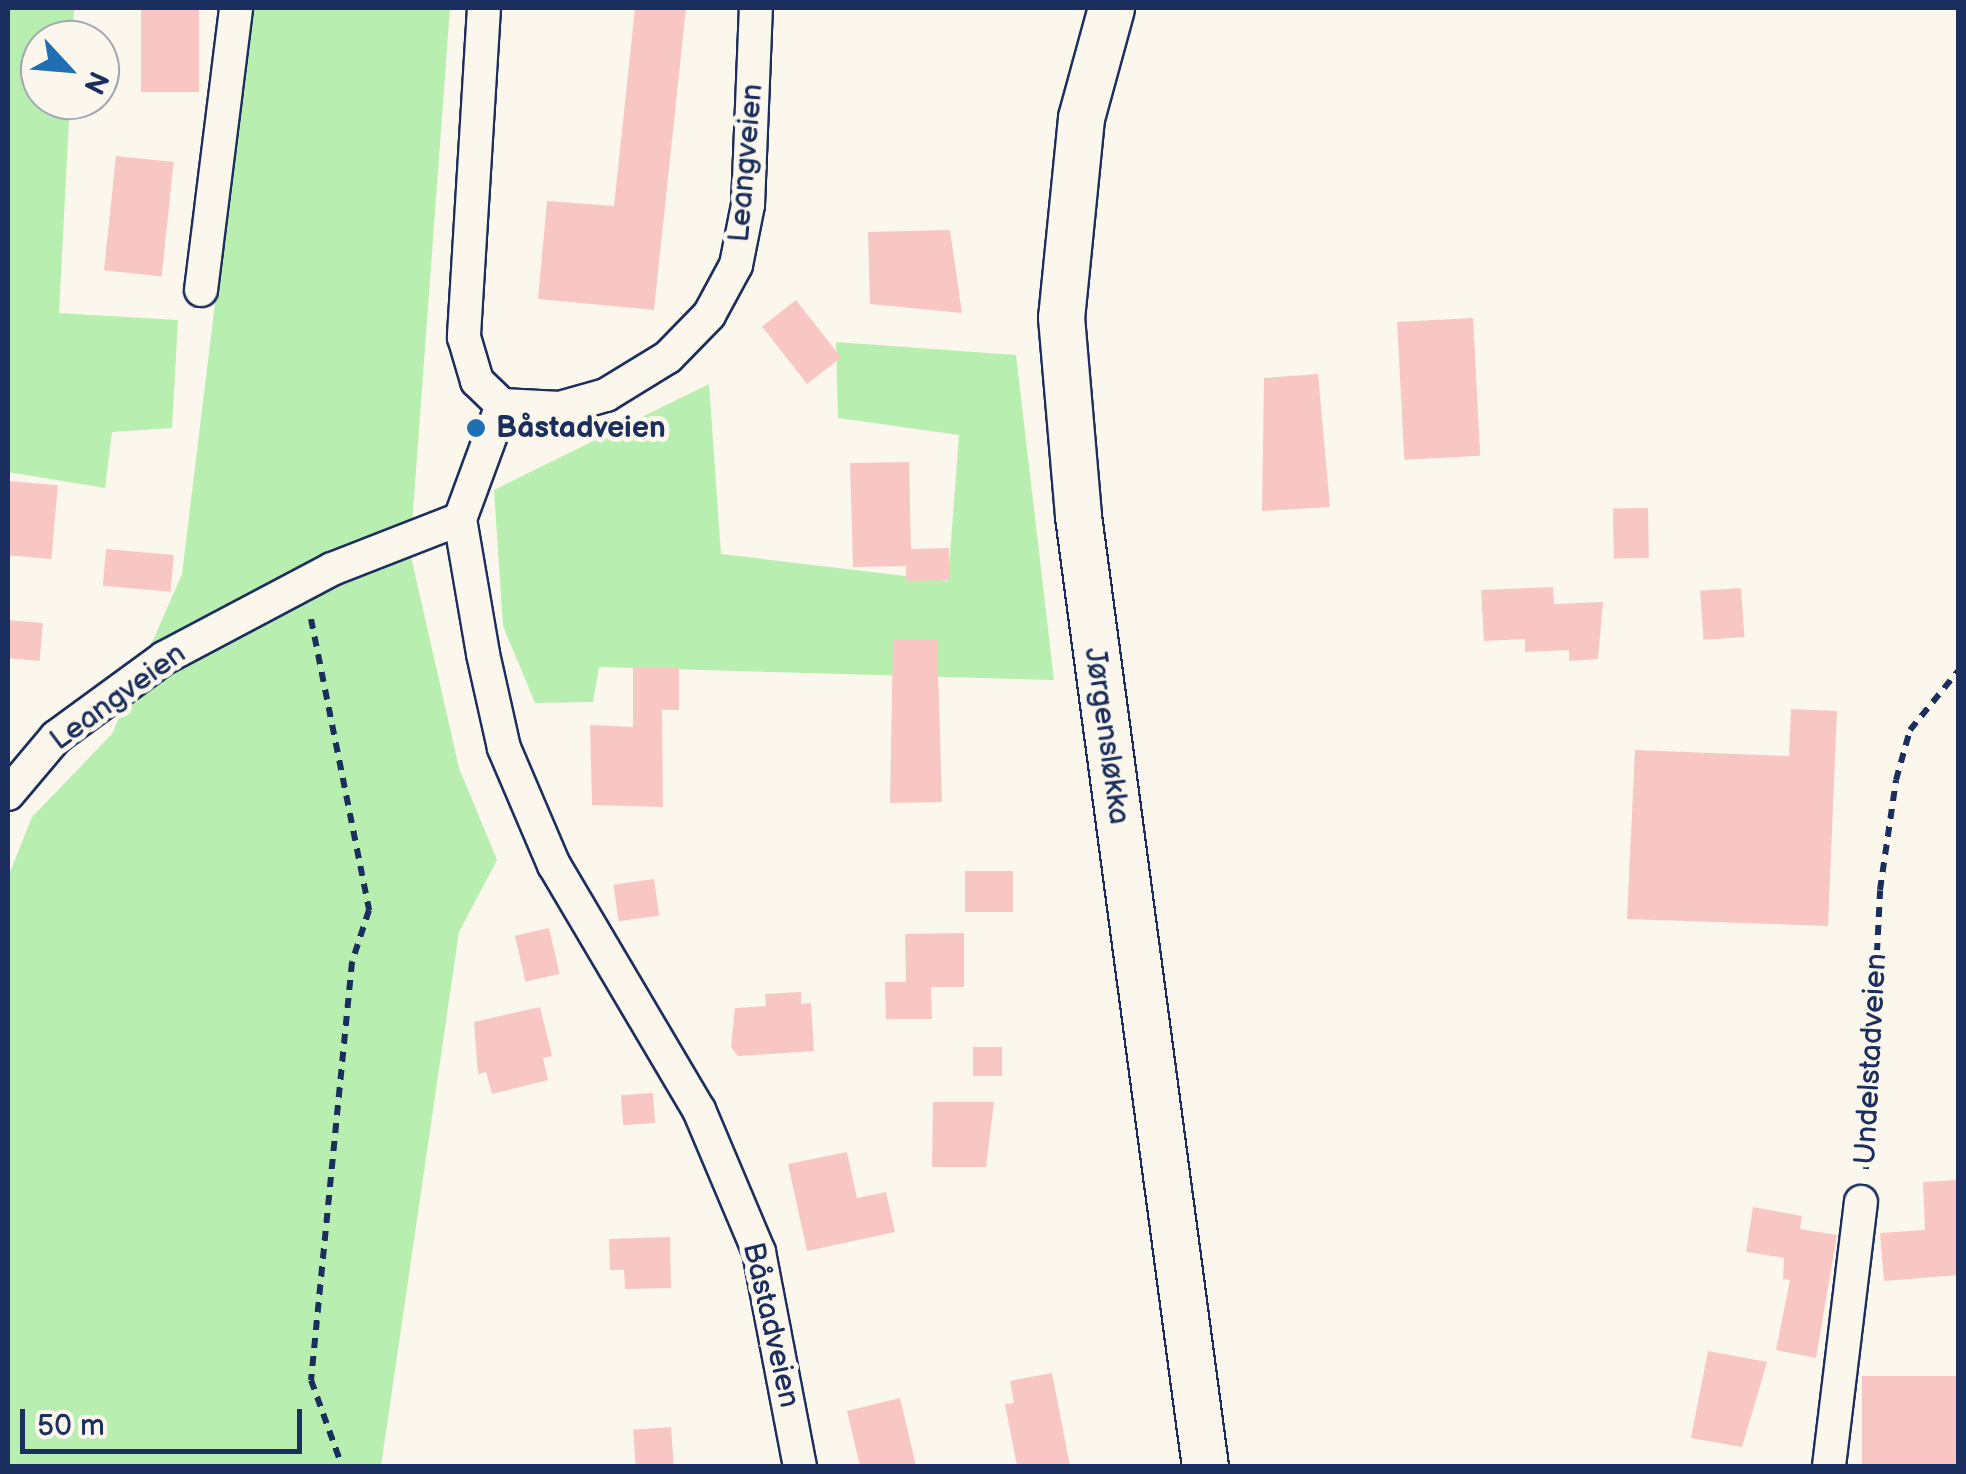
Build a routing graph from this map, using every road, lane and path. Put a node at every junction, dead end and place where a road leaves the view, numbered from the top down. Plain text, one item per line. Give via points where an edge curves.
1 (236, 8) edge
2 (484, 8) edge
3 (756, 8) edge
4 (1111, 8) edge
5 (201, 290) dead end
6 (502, 405) junction
7 (460, 519) junction
8 (304, 584) junction
9 (1958, 671) edge
10 (8, 794) edge
11 (1862, 1202) joint
12 (342, 1466) edge
13 (800, 1466) edge
14 (1205, 1466) edge
15 (1830, 1466) edge

1 - 5 street
2 - 6 street via 464,337 477,381
3 - 6 street, Leangveien via 748,206 736,264 710,316 668,357 606,395 560,408
4 - 14 street, Jørgensløkka via 1081,118 1060,316 1080,534
6 - 7 street
7 - 8 street, Leangveien
7 - 13 street, Båstadveien via 504,748 554,865 699,1110 759,1252
8 - 10 street, Leangveien via 164,658 56,737
8 - 12 path via 369,910 352,962 311,1380
9 - 11 path, Undelstadveien via 1910,730 1896,780 1880,890
11 - 15 street, Undelstadveien

